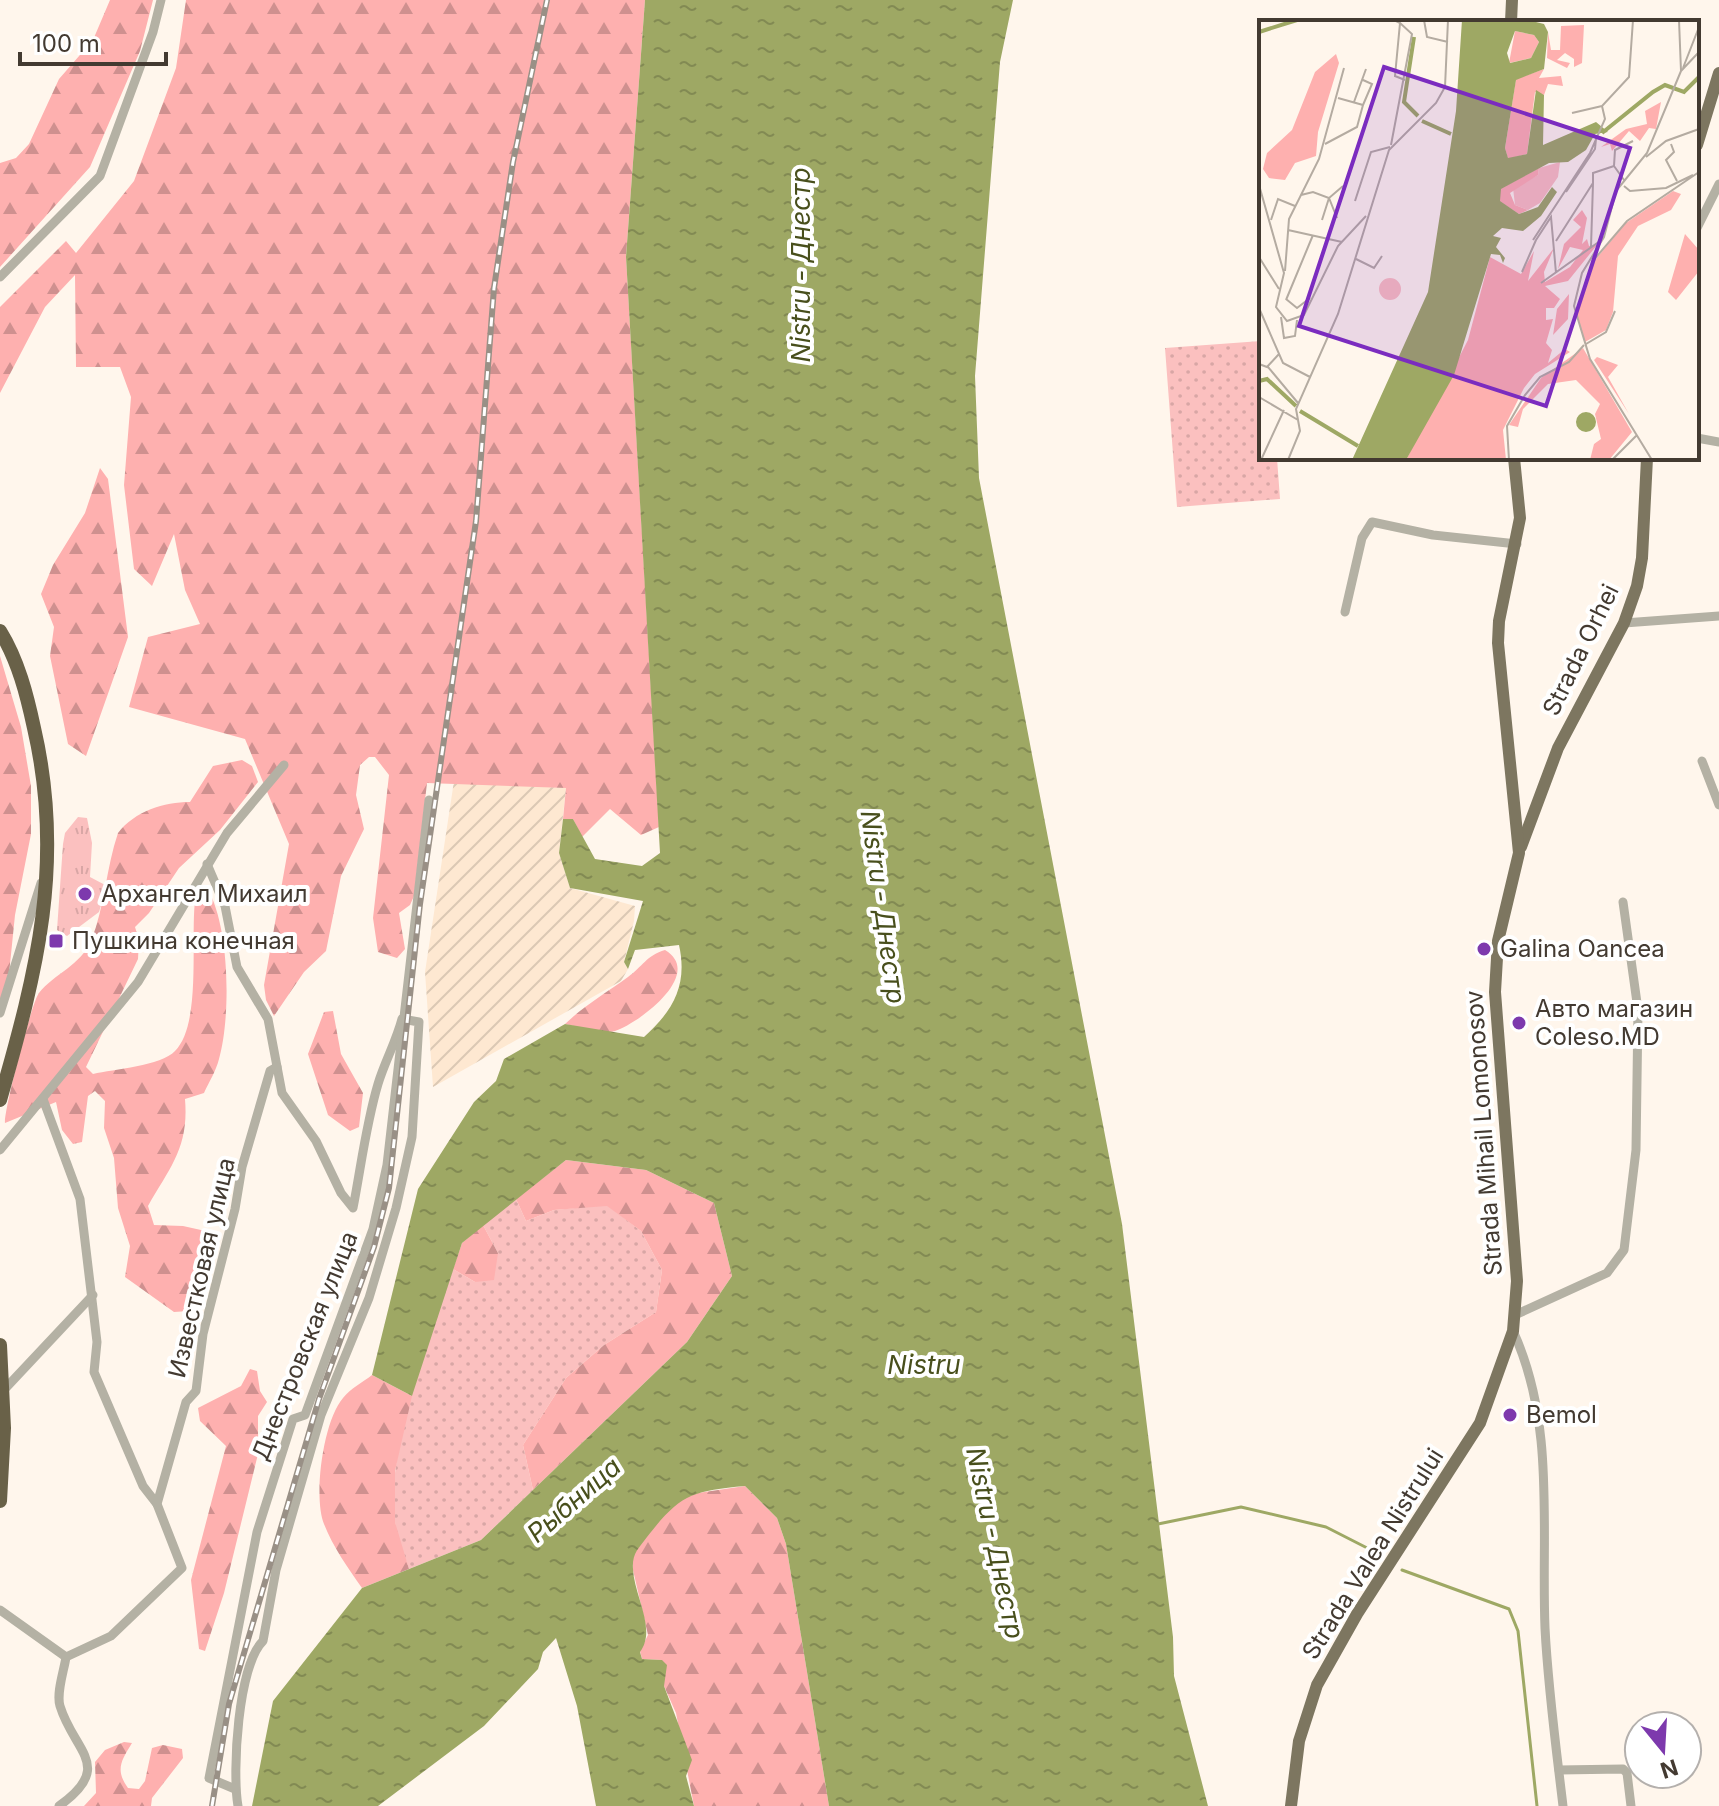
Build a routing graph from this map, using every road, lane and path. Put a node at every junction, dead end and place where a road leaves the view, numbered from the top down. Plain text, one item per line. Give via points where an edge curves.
1 (161, 0) edge
2 (1512, 0) edge
3 (1511, 20) edge
4 (1719, 73) edge
5 (1699, 138) edge
6 (1719, 184) edge
7 (1699, 224) edge
8 (0, 277) edge
9 (1699, 438) edge
10 (1719, 442) edge
11 (1514, 460) edge
12 (1647, 460) edge
13 (1517, 544) junction
14 (1345, 612) dead end
15 (1719, 616) edge
16 (1624, 623) junction
17 (0, 631) edge
18 (1702, 761) dead end
19 (284, 765) dead end
20 (429, 800) dead end
21 (1719, 805) edge
22 (1519, 853) junction
23 (207, 864) junction
24 (47, 865) junction
25 (1623, 902) dead end
26 (0, 1013) edge
27 (402, 1019) junction
28 (277, 1067) junction
29 (43, 1099) junction
30 (0, 1100) edge
31 (0, 1150) edge
32 (93, 1295) junction
33 (1515, 1315) junction
34 (1513, 1331) junction
35 (0, 1345) edge
36 (3, 1391) junction
37 (0, 1501) edge
38 (157, 1504) junction
39 (0, 1610) edge
40 (66, 1657) junction
41 (1559, 1770) junction
42 (235, 1789) junction
43 (59, 1806) edge
44 (238, 1806) edge
45 (1291, 1806) edge
46 (1563, 1806) edge
47 (1631, 1806) edge

1 - 8 street via 100,176
2 - 3 main road
4 - 5 main road
6 - 7 street
9 - 10 street
11 - 13 main road, Strada Mihail Lomonosov via 1520,503
12 - 16 main road, Strada Orhei via 1642,558
13 - 14 street via 1372,522 1362,538
13 - 22 main road, Strada Mihail Lomonosov via 1498,643
15 - 16 street
16 - 22 main road, Strada Orhei via 1558,748
17 - 24 highway via 26,689 43,765
18 - 21 street
19 - 23 street
20 - 27 street, Днестровская улица
22 - 33 main road, Strada Mihail Lomonosov via 1498,941 1495,992 1514,1223
23 - 28 street via 225,906 237,967 268,1019
23 - 29 street via 138,982
24 - 26 street
24 - 30 highway via 42,937
25 - 33 street via 1638,1010 1636,1150 1624,1250 1607,1273
27 - 28 street via 377,1088 353,1208 282,1093
27 - 42 street via 419,1022 412,1137 369,1298 321,1415 276,1570 263,1641 254,1649 244,1688
27 - 42 street, Днестровская улица via 391,1137 373,1229 305,1415 293,1419 257,1532 209,1778
28 - 38 street, Известковая улица via 270,1071 242,1167 203,1334 196,1391 186,1402
29 - 31 street
29 - 32 street via 80,1199
32 - 36 street
32 - 38 street via 94,1372 143,1486
33 - 34 main road, Strada Mihail Lomonosov
34 - 41 street via 1529,1368 1542,1444 1545,1627
34 - 45 main road, Strada Valea Nistrului via 1480,1423 1317,1685 1299,1741
35 - 36 highway
36 - 37 highway
38 - 40 street via 182,1568 111,1636
39 - 40 street
40 - 43 street via 58,1703 87,1757 87,1775 81,1790
41 - 46 street
41 - 47 street via 1623,1769
42 - 44 street

